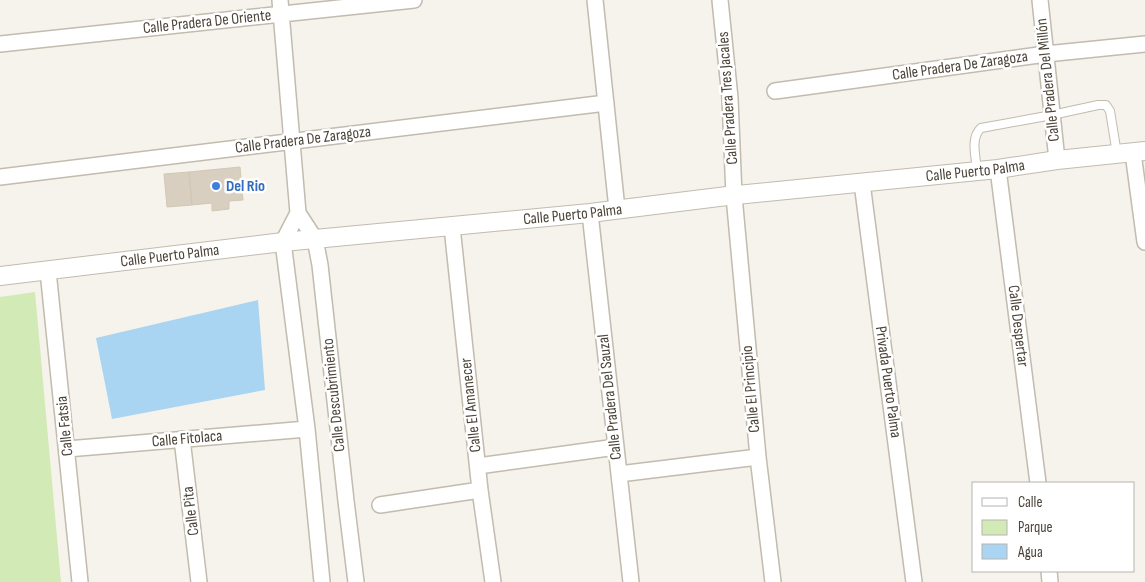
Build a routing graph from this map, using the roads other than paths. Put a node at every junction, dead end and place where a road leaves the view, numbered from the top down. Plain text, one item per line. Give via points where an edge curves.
1 (414, 0) edge
2 (595, 0) edge
3 (720, 0) edge
4 (1040, 0) edge
5 (281, 7) edge
6 (0, 44) edge
7 (1145, 44) edge
8 (1046, 54) junction
9 (775, 91) dead end
10 (606, 103) junction
11 (1052, 116) junction
12 (291, 142) junction
13 (1132, 152) edge
14 (1057, 160) junction
15 (998, 169) junction
16 (977, 171) junction
17 (0, 177) edge
18 (862, 183) junction
19 (734, 196) junction
20 (617, 209) junction
21 (298, 213) junction
22 (590, 213) junction
23 (452, 227) junction
24 (316, 239) junction
25 (283, 242) junction
26 (1145, 242) edge
27 (48, 271) junction
28 (0, 276) edge
29 (307, 429) junction
30 (182, 440) junction
31 (616, 447) junction
32 (67, 449) junction
33 (758, 457) junction
34 (478, 466) junction
35 (619, 474) junction
36 (1038, 482) edge
37 (480, 490) junction
38 (380, 505) dead end
39 (80, 582) edge
40 (199, 582) edge
41 (322, 582) edge
42 (356, 582) edge
43 (494, 582) edge
44 (631, 582) edge
45 (773, 582) edge
46 (914, 582) edge

1 - 5 street, Calle Pradera De Oriente
2 - 10 street
3 - 19 street, Calle Pradera Tres Jacales via 730,98
4 - 8 street, Calle Pradera Del Millón
5 - 6 street, Calle Pradera De Oriente
5 - 12 street, Calle Descubrimiento
7 - 8 street, Calle Pradera De Zaragoza
8 - 9 street, Calle Pradera De Zaragoza
8 - 11 street, Calle Pradera Del Millón
10 - 12 street, Calle Pradera De Zaragoza
10 - 20 street
11 - 13 lane via 1106,105
11 - 14 street, Calle Pradera Del Millón
11 - 16 lane via 981,128 975,138
12 - 17 street, Calle Pradera De Zaragoza
12 - 21 street, Calle Descubrimiento
13 - 14 street, Calle Puerto Palma
13 - 26 street
14 - 15 street, Calle Puerto Palma
15 - 16 street, Calle Puerto Palma
15 - 36 street, Calle Despertar
16 - 18 street, Calle Puerto Palma
18 - 19 street, Calle Puerto Palma
18 - 46 street, Privada Puerto Palma
19 - 20 street, Calle Puerto Palma
19 - 33 street, Calle El Principio
20 - 22 street, Calle Puerto Palma
21 - 24 street, Calle Descubrimiento
21 - 25 street
22 - 23 street, Calle Puerto Palma
22 - 31 street, Calle Pradera Del Sauzal
23 - 24 street, Calle Puerto Palma
23 - 34 street, Calle El Amanecer
24 - 25 street, Calle Puerto Palma
24 - 42 street, Calle Descubrimiento
25 - 27 street, Calle Puerto Palma
25 - 29 street, Calle Descubrimiento
27 - 28 street, Calle Puerto Palma
27 - 32 street, Calle Fatsia
29 - 30 street, Calle Fitolaca
29 - 41 street, Calle Descubrimiento
30 - 32 street, Calle Fitolaca
30 - 40 street, Calle Pita
31 - 34 street
31 - 35 street, Calle Pradera Del Sauzal
32 - 39 street, Calle Fatsia
33 - 35 street
33 - 45 street, Calle El Principio
34 - 37 street, Calle El Amanecer
35 - 44 street, Calle Pradera Del Sauzal
37 - 38 street
37 - 43 street, Calle El Amanecer

